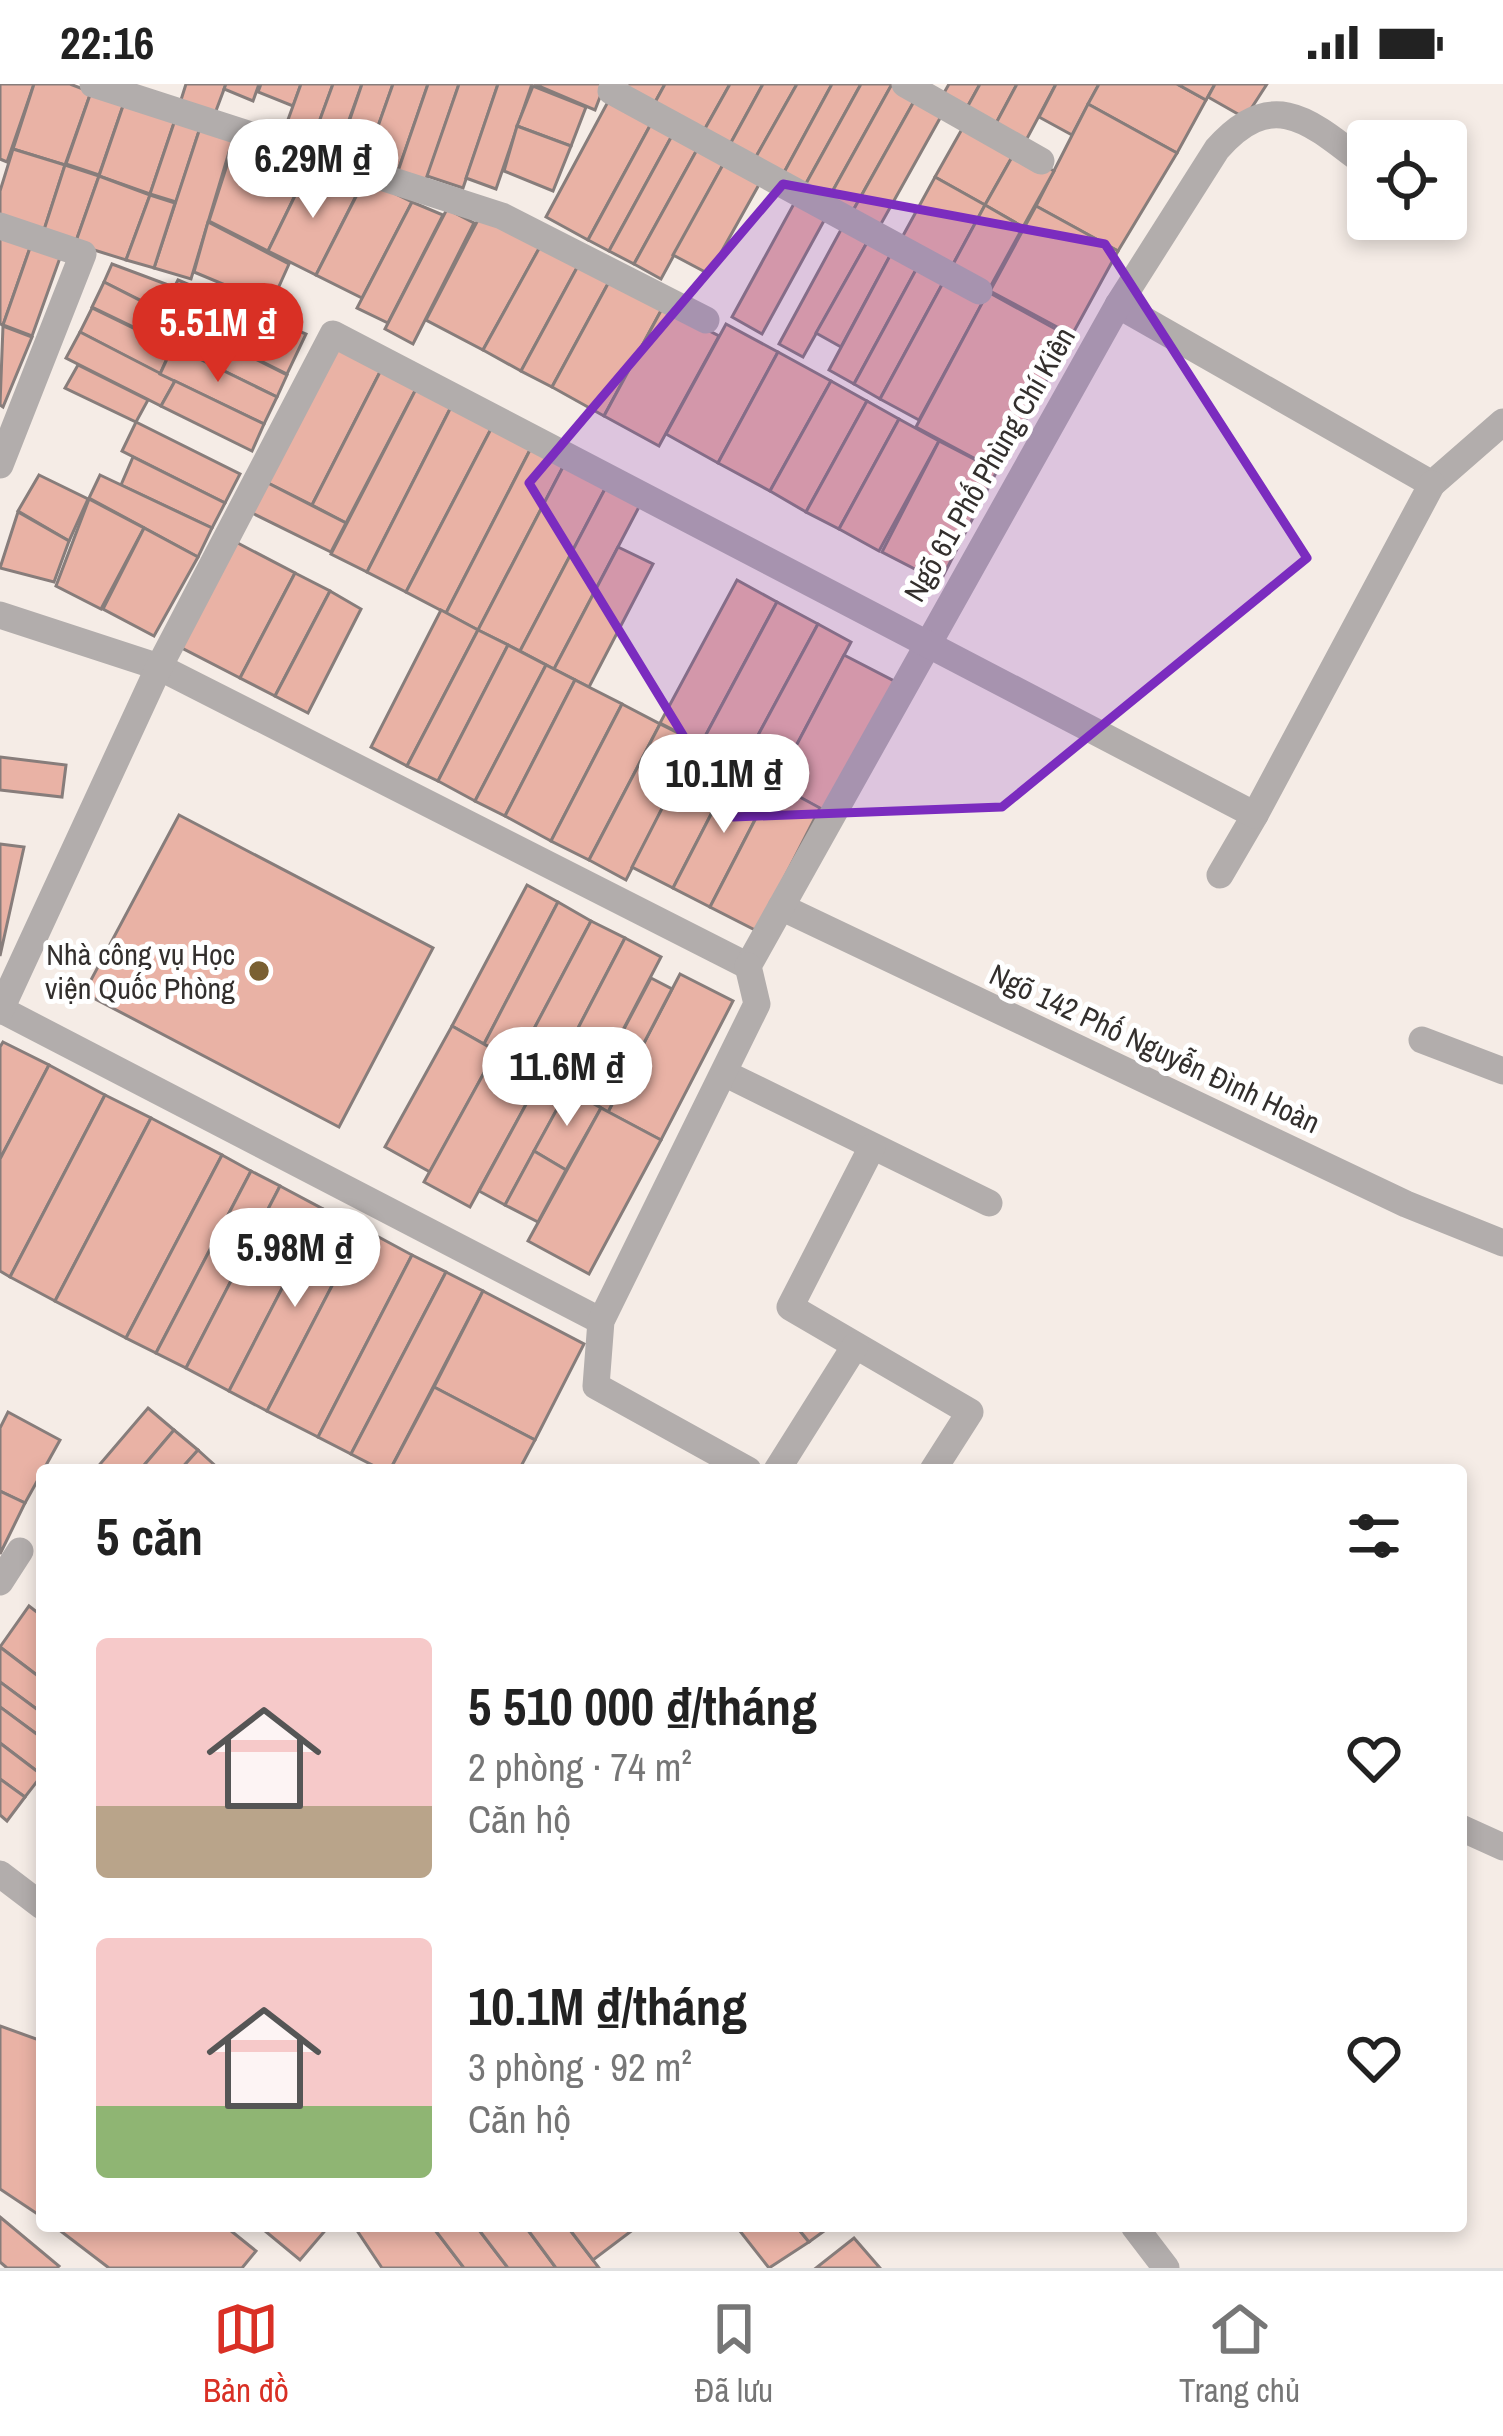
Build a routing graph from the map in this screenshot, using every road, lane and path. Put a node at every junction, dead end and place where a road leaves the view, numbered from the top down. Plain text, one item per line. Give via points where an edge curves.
1 (93, 84) edge
2 (615, 84) edge
3 (905, 84) edge
4 (1347, 152) edge
5 (1041, 160) dead end
6 (0, 226) edge
7 (979, 291) dead end
8 (1118, 305) junction
9 (706, 320) dead end
10 (1503, 422) edge
11 (0, 464) edge
12 (1432, 484) junction
13 (0, 615) edge
14 (925, 643) junction
15 (159, 668) junction
16 (1255, 815) junction
17 (1220, 875) dead end
18 (781, 907) junction
19 (748, 967) junction
20 (0, 1009) edge
21 (1422, 1040) dead end
22 (1503, 1071) edge
23 (726, 1074) junction
24 (872, 1147) junction
25 (989, 1203) dead end
26 (1503, 1243) edge
27 (601, 1321) junction
28 (855, 1346) junction
29 (737, 1464) edge
30 (781, 1464) edge
31 (937, 1464) edge
32 (20, 1551) dead end
33 (0, 1582) edge
34 (1467, 1831) edge
35 (1503, 1847) edge
36 (0, 1874) edge
37 (36, 1901) edge
38 (1139, 2232) edge
39 (1166, 2268) edge

1 - 9 lane via 502,216
2 - 7 lane via 611,91
3 - 5 lane
4 - 8 lane, Ngõ 61 Phố Phùng Chí Kiên via 1289,113 1235,128
6 - 11 lane via 83,254
8 - 12 lane
8 - 14 lane, Ngõ 61 Phố Phùng Chí Kiên
10 - 12 lane
12 - 16 lane
13 - 15 lane
14 - 15 lane, Ngõ 61 Phố Phùng Chí Kiên via 333,334
14 - 16 lane
14 - 18 lane
15 - 19 lane
15 - 20 lane
16 - 17 lane
18 - 19 lane
18 - 26 lane, Ngõ 142 Phố Nguyễn Đình Hoàn
19 - 23 lane via 758,1004
20 - 27 lane
21 - 22 lane
23 - 24 lane
23 - 27 lane
24 - 25 lane
24 - 28 lane via 790,1307
27 - 29 lane via 596,1386
28 - 30 lane
28 - 31 lane via 970,1412
32 - 33 lane
34 - 35 lane
36 - 37 lane
38 - 39 lane

